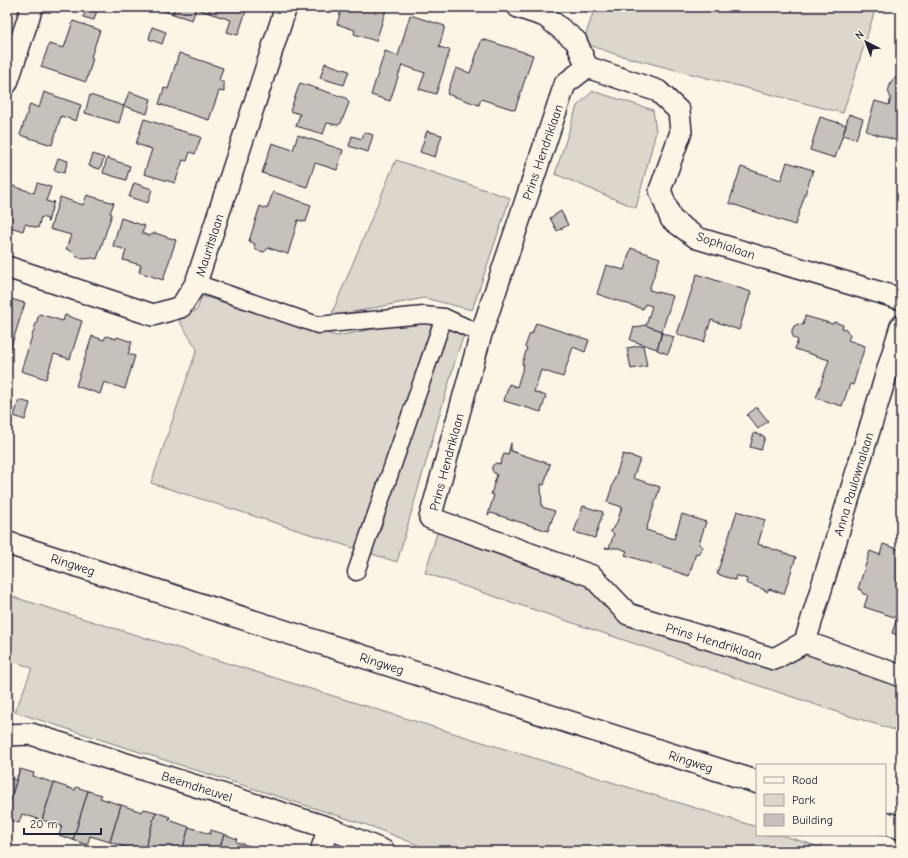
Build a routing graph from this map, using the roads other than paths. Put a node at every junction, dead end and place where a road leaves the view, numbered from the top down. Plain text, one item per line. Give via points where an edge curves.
1 (32, 7) edge
2 (286, 7) edge
3 (518, 7) edge
4 (587, 67) junction
5 (7, 83) edge
6 (7, 267) edge
7 (196, 283) junction
8 (900, 299) edge
9 (444, 317) junction
10 (901, 326) edge
11 (481, 334) junction
12 (7, 543) edge
13 (356, 572) dead end
14 (805, 642) junction
15 (901, 676) edge
16 (7, 735) edge
17 (756, 782) edge
18 (886, 823) edge
19 (329, 828) junction
20 (901, 828) edge
21 (321, 851) edge
22 (384, 851) edge

1 - 5 street
2 - 7 street, Mauritslaan
3 - 4 street via 546,16 576,41
4 - 8 street, Sophialaan via 658,91 678,111 681,132 660,190 671,219 697,238
4 - 11 street, Prins Hendriklaan via 565,84
6 - 7 street, Mauritslaan via 153,315 181,307
7 - 9 street via 318,325 424,315
9 - 11 street
9 - 13 street
10 - 14 street, Anna Paulownalaan
11 - 14 street, Prins Hendriklaan via 430,518 592,576 628,614 774,659
12 - 17 main road, Ringweg
14 - 15 street
16 - 19 street, Beemdheuvel via 31,734
18 - 20 main road
19 - 21 street
19 - 22 street, Beemdheuvel

